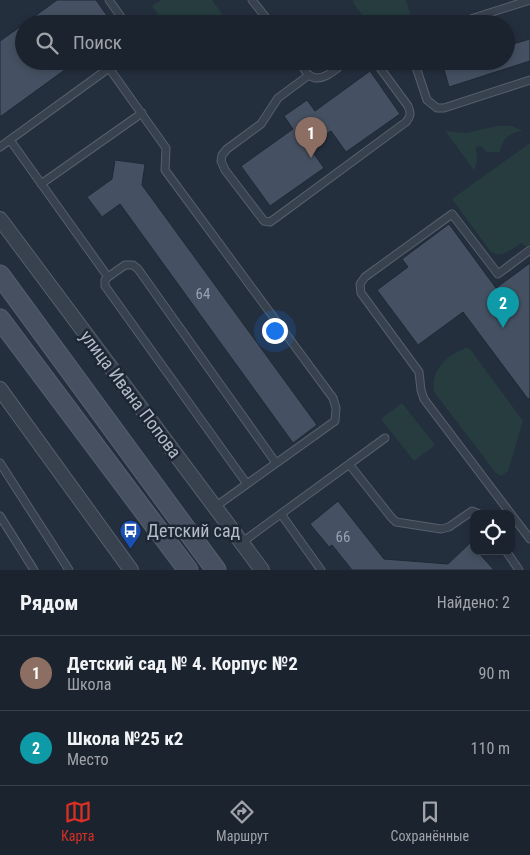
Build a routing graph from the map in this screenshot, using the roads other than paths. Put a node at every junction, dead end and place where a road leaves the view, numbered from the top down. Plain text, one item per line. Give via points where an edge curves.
1 (109, 0) edge
2 (252, 0) edge
3 (530, 0) edge
4 (120, 15) edge
5 (264, 15) edge
6 (483, 15) edge
7 (104, 70) edge
8 (114, 70) edge
9 (305, 70) edge
10 (334, 70) edge
11 (382, 70) edge
12 (417, 70) edge
13 (309, 75) junction
14 (530, 80) edge
15 (142, 113) junction
16 (10, 140) junction
17 (0, 147) edge
18 (41, 184) junction
19 (0, 219) edge
20 (530, 250) edge
21 (0, 275) edge
22 (108, 277) junction
23 (0, 319) edge
24 (0, 388) edge
25 (384, 438) dead end
26 (0, 463) edge
27 (276, 463) junction
28 (349, 464) junction
29 (247, 484) junction
30 (215, 507) junction
31 (508, 510) edge
32 (470, 512) edge
33 (280, 514) junction
34 (0, 516) edge
35 (515, 519) edge
36 (530, 538) edge
37 (241, 542) junction
38 (509, 555) edge
39 (34, 570) edge
40 (69, 570) edge
41 (131, 570) edge
42 (188, 570) edge
43 (216, 570) edge
44 (262, 570) edge
45 (322, 570) edge
46 (519, 570) edge

1 - 4 lane
2 - 5 lane
3 - 6 lane
7 - 16 lane
8 - 15 lane
9 - 13 lane
10 - 13 lane via 320,78
11 - 13 lane via 408,106 410,118 270,222 264,221 225,170 222,155 261,124 278,98
12 - 14 lane via 427,100 437,108
15 - 18 lane
15 - 27 lane via 166,148 165,170 333,398 335,421
16 - 17 lane
16 - 18 lane
18 - 22 lane
19 - 30 street, улица Ивана Попова
20 - 31 lane via 498,274 452,214 365,277 360,284 361,293 419,372 424,399
21 - 43 main road, улица Ивана Попова
22 - 27 lane via 124,265 133,265 138,270
22 - 29 lane via 105,286
23 - 42 main road
24 - 41 street
25 - 28 lane
26 - 40 lane
27 - 29 lane
28 - 32 lane via 396,522 441,530
28 - 33 lane
29 - 30 lane
30 - 37 street, улица Ивана Попова
33 - 37 lane
33 - 45 lane
34 - 39 lane
35 - 36 lane
37 - 44 street, улица Ивана Попова
38 - 46 lane

